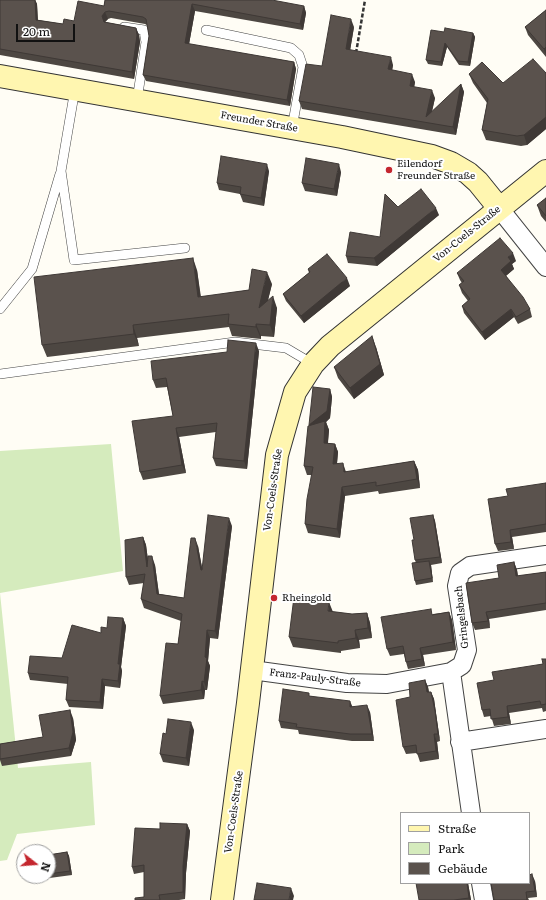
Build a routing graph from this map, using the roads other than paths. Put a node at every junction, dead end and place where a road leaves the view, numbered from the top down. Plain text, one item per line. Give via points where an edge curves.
1 (117, 25) edge
2 (206, 30) dead end
3 (0, 76) edge
4 (75, 89) junction
5 (137, 100) junction
6 (292, 128) junction
7 (61, 171) junction
8 (546, 171) edge
9 (499, 208) junction
10 (185, 248) dead end
11 (546, 267) edge
12 (0, 309) edge
13 (313, 364) junction
14 (0, 374) edge
15 (546, 555) edge
16 (252, 670) junction
17 (451, 672) junction
18 (546, 729) edge
19 (460, 742) junction
20 (471, 812) edge
21 (481, 884) edge
22 (222, 900) edge
23 (484, 900) edge

1 - 5 lane via 144,30 146,42
2 - 6 lane via 291,48 299,55 303,67
3 - 4 main road, Freunder Straße
4 - 5 main road, Freunder Straße
4 - 7 lane
5 - 6 main road, Freunder Straße
6 - 9 main road, Freunder Straße via 393,147 451,163 478,182
7 - 10 lane via 74,260
7 - 12 lane via 32,268
8 - 9 main road, Von-Coels-Straße
9 - 11 street
9 - 13 main road, Von-Coels-Straße via 351,328
13 - 14 lane via 286,348 235,342
13 - 16 main road, Von-Coels-Straße via 294,392 277,454
15 - 17 street, Gringelsbach via 470,566 460,573 457,586 467,650 462,665
16 - 17 street, Franz-Pauly-Straße via 353,683 387,684
16 - 22 main road, Von-Coels-Straße
17 - 19 street
18 - 19 street
19 - 20 street
21 - 23 street

